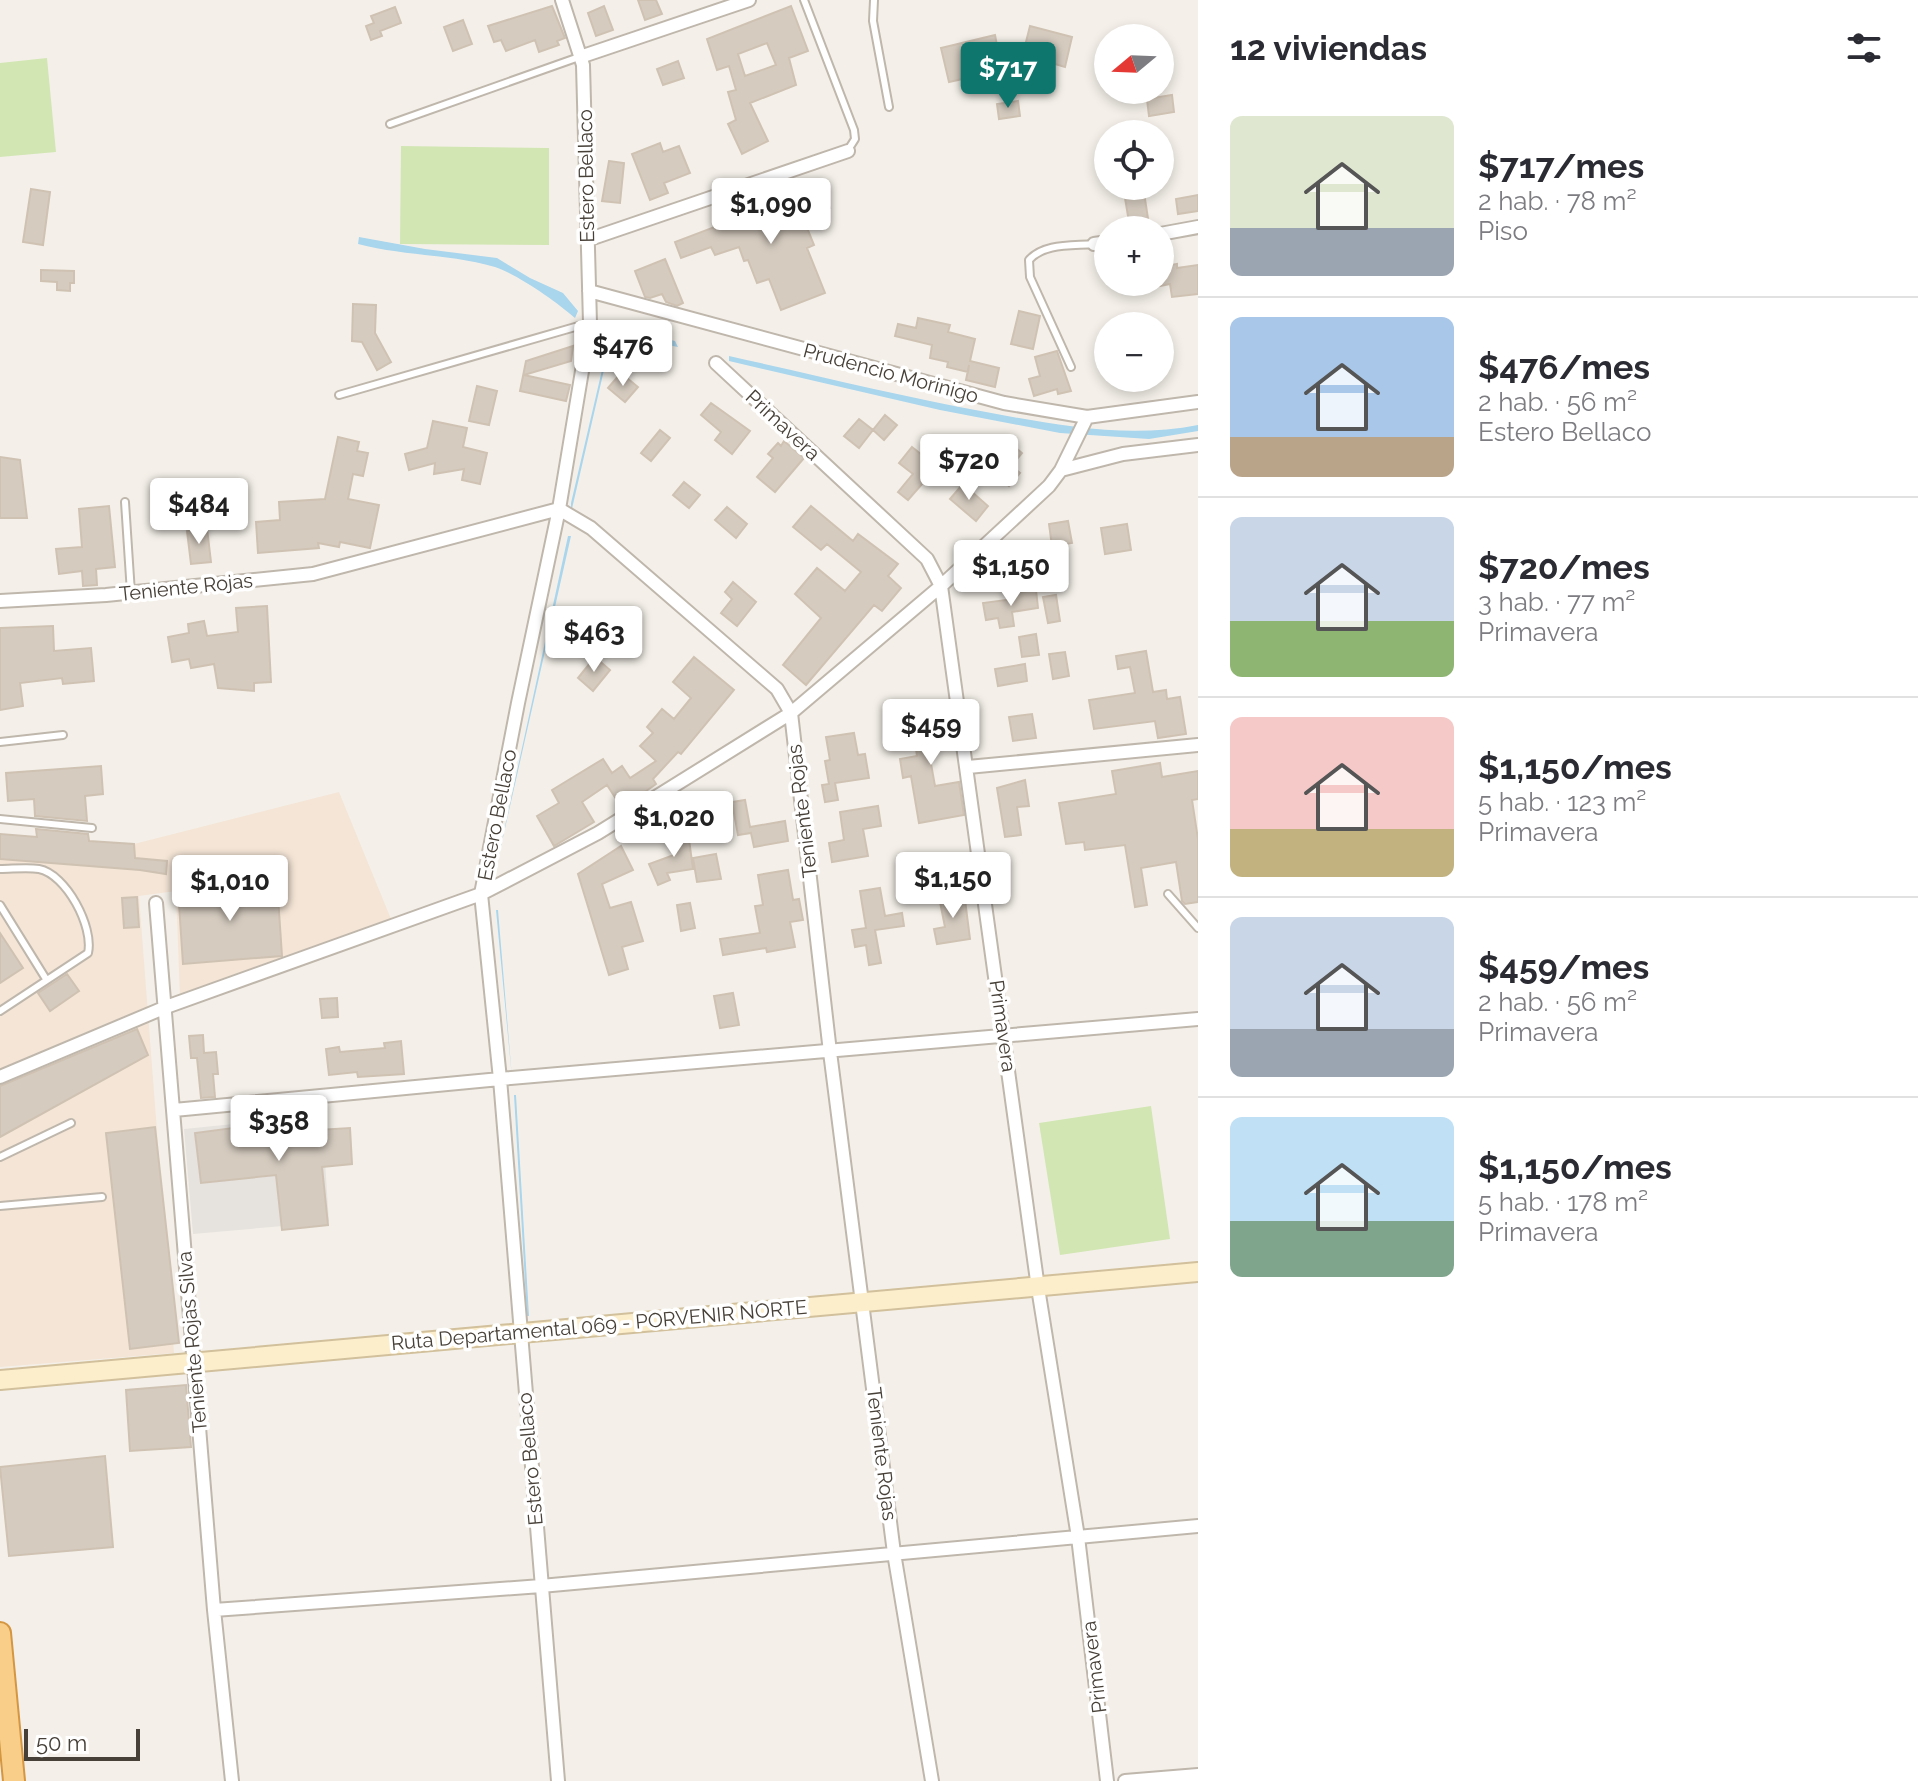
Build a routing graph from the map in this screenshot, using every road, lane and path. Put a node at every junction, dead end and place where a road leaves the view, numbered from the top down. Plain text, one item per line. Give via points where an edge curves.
1 (562, 0) edge
2 (749, 0) edge
3 (804, 0) edge
4 (874, 0) edge
5 (580, 57) junction
6 (889, 107) dead end
7 (390, 124) dead end
8 (848, 151) joint
9 (1198, 227) edge
10 (1174, 231) edge
11 (587, 240) junction
12 (1094, 244) edge
13 (589, 291) junction
14 (590, 323) junction
15 (716, 363) dead end
16 (1071, 367) dead end
17 (339, 395) dead end
18 (1198, 402) edge
19 (1085, 421) junction
20 (1198, 445) edge
21 (1061, 470) junction
22 (125, 502) dead end
23 (559, 509) junction
24 (941, 586) junction
25 (131, 593) junction
26 (0, 601) edge
27 (791, 713) junction
28 (63, 735) dead end
29 (0, 742) edge
30 (1198, 745) edge
31 (968, 767) junction
32 (0, 819) edge
33 (92, 828) dead end
34 (0, 869) edge
35 (481, 894) junction
36 (1168, 894) dead end
37 (156, 903) dead end
38 (0, 905) edge
39 (1198, 928) edge
40 (46, 979) junction
41 (166, 1007) junction
42 (0, 1011) edge
43 (1198, 1019) edge
44 (1004, 1036) junction
45 (830, 1052) junction
46 (0, 1077) edge
47 (500, 1079) junction
48 (174, 1110) junction
49 (71, 1123) dead end
50 (0, 1157) edge
51 (102, 1197) dead end
52 (0, 1206) edge
53 (1198, 1272) edge
54 (1038, 1288) junction
55 (862, 1302) junction
56 (520, 1334) junction
57 (194, 1361) junction
58 (0, 1380) edge
59 (1198, 1526) edge
60 (1078, 1537) junction
61 (894, 1553) junction
62 (541, 1586) junction
63 (214, 1610) junction
64 (0, 1633) edge
65 (1198, 1775) edge
66 (14, 1781) edge
67 (232, 1781) edge
68 (558, 1781) edge
69 (932, 1781) edge
70 (1107, 1781) edge
71 (1125, 1781) edge

1 - 5 street, Estero Bellaco
2 - 5 street
3 - 8 lane via 854,130
4 - 6 lane
5 - 7 lane
5 - 11 street, Estero Bellaco
8 - 11 street
9 - 10 street
11 - 13 street, Estero Bellaco
12 - 16 lane via 1045,249 1029,260 1030,277
13 - 14 street, Estero Bellaco
13 - 19 street, Prudencio Morinigo
14 - 17 lane
14 - 23 street, Estero Bellaco
15 - 24 street, Primavera via 927,559
18 - 19 street, Prudencio Morinigo
19 - 21 street
20 - 21 street via 1123,454
21 - 24 street
22 - 25 lane
23 - 25 street, Teniente Rojas via 313,574
23 - 27 street, Teniente Rojas via 591,528 777,689
23 - 35 street, Estero Bellaco
24 - 27 street
24 - 31 street, Primavera
25 - 26 street, Teniente Rojas
27 - 35 street via 598,833
27 - 45 street, Teniente Rojas
28 - 29 lane
30 - 31 street
31 - 44 street, Primavera
32 - 33 lane
34 - 40 lane via 41,869 55,876 82,913 88,953
35 - 41 street
35 - 47 street, Estero Bellaco
36 - 39 lane
37 - 41 street, Teniente Rojas Silva
38 - 40 lane
40 - 42 lane
41 - 46 street
41 - 48 street, Teniente Rojas Silva
43 - 44 street
44 - 45 street
44 - 54 street, Primavera
45 - 47 street
45 - 55 street, Teniente Rojas
47 - 48 street
47 - 56 street, Estero Bellaco
48 - 57 street, Teniente Rojas Silva
49 - 50 lane
51 - 52 lane
53 - 54 main road, Ruta Departamental 069 - PORVENIR NORTE
54 - 55 main road, Ruta Departamental 069 - PORVENIR NORTE
54 - 60 street, Primavera
55 - 56 main road, Ruta Departamental 069 - PORVENIR NORTE
55 - 61 street, Teniente Rojas
56 - 57 main road, Ruta Departamental 069 - PORVENIR NORTE
56 - 62 street, Estero Bellaco
57 - 58 main road, Ruta Departamental 069 - PORVENIR NORTE
57 - 63 street, Teniente Rojas Silva
59 - 60 street
60 - 61 street
60 - 70 street, Primavera
61 - 62 street
61 - 69 street, Teniente Rojas
62 - 63 street
62 - 68 street, Estero Bellaco
63 - 67 street, Teniente Rojas Silva
64 - 66 highway
65 - 71 street

